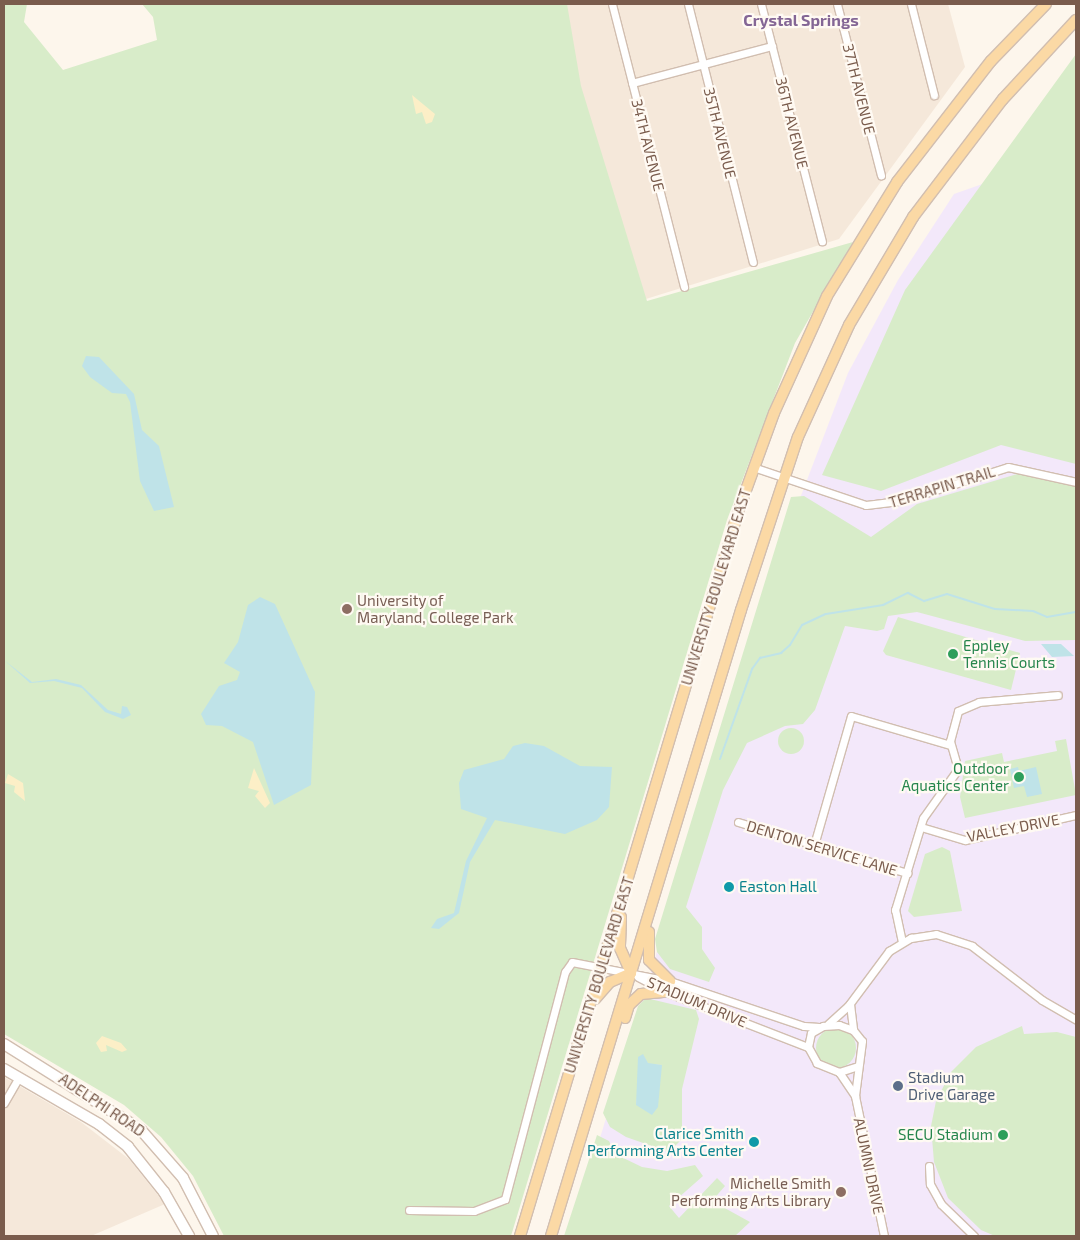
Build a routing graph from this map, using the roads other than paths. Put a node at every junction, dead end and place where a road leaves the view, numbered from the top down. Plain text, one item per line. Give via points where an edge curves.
1 (612, 4) edge
2 (688, 4) edge
3 (761, 4) edge
4 (837, 4) edge
5 (910, 4) edge
6 (1046, 4) edge
7 (1076, 20) edge
8 (772, 46) junction
9 (703, 64) junction
10 (632, 83) junction
11 (934, 95) dead end
12 (881, 175) dead end
13 (822, 242) dead end
14 (753, 262) dead end
15 (684, 287) dead end
16 (753, 467) junction
17 (783, 477) junction
18 (1076, 482) edge
19 (1058, 695) dead end
20 (950, 745) junction
21 (1076, 815) edge
22 (738, 822) dead end
23 (921, 827) junction
24 (814, 845) junction
25 (906, 873) junction
26 (624, 891) junction
27 (651, 908) junction
28 (902, 942) junction
29 (603, 965) junction
30 (631, 973) junction
31 (670, 981) junction
32 (666, 992) junction
33 (850, 1004) junction
34 (587, 1016) junction
35 (1076, 1020) edge
36 (822, 1026) junction
37 (853, 1030) junction
38 (4, 1044) edge
39 (808, 1047) junction
40 (858, 1066) junction
41 (4, 1069) edge
42 (602, 1071) junction
43 (839, 1072) junction
44 (19, 1077) junction
45 (855, 1096) junction
46 (4, 1104) edge
47 (929, 1166) dead end
48 (409, 1210) dead end
49 (189, 1236) edge
50 (213, 1236) edge
51 (520, 1236) edge
52 (551, 1236) edge
53 (884, 1236) edge
54 (974, 1236) edge

1 - 10 street, 34TH AVENUE
2 - 9 street, 35TH AVENUE
3 - 8 street, 36TH AVENUE
4 - 12 street, 37TH AVENUE
5 - 11 street
6 - 16 main road, UNIVERSITY BOULEVARD EAST via 930,135 883,204 820,311
7 - 17 main road, UNIVERSITY BOULEVARD EAST via 997,106 913,217 849,325
8 - 9 street
8 - 13 street, 36TH AVENUE
9 - 10 street
9 - 14 street, 35TH AVENUE
10 - 15 street, 34TH AVENUE
16 - 17 street, TERRAPIN TRAIL
16 - 26 main road, UNIVERSITY BOULEVARD EAST
17 - 18 street, TERRAPIN TRAIL via 866,505 901,501 1008,467
17 - 27 main road, UNIVERSITY BOULEVARD EAST
19 - 20 street via 962,706 951,727
20 - 23 street via 958,769 931,803
20 - 24 street via 851,716
21 - 23 street, VALLEY DRIVE via 965,840
22 - 24 street, DENTON SERVICE LANE
23 - 25 street
24 - 25 street, DENTON SERVICE LANE
25 - 28 street via 894,915
26 - 29 main road, UNIVERSITY BOULEVARD EAST
26 - 30 main road via 619,942
27 - 30 main road, UNIVERSITY BOULEVARD EAST
27 - 31 main road via 648,958
28 - 33 street via 879,961
28 - 35 street via 936,934 964,941
29 - 30 street
29 - 34 main road, UNIVERSITY BOULEVARD EAST
29 - 48 street via 578,960 565,972 505,1199 474,1211
30 - 31 street, STADIUM DRIVE
30 - 32 street, STADIUM DRIVE
30 - 34 main road via 601,990
30 - 42 main road, UNIVERSITY BOULEVARD EAST
31 - 36 street, STADIUM DRIVE via 804,1026
32 - 39 street, STADIUM DRIVE
32 - 42 main road via 647,992 629,1006 612,1058
33 - 36 street
33 - 37 street
34 - 51 main road, UNIVERSITY BOULEVARD EAST
36 - 37 street
36 - 39 street via 811,1033
37 - 40 street via 864,1044
38 - 50 main road, ADELPHI ROAD via 141,1130 183,1178
39 - 43 street via 817,1063
40 - 43 street
40 - 45 street
41 - 44 main road, ADELPHI ROAD
42 - 52 main road, UNIVERSITY BOULEVARD EAST
43 - 45 street
44 - 46 street
44 - 49 main road, ADELPHI ROAD via 99,1124 128,1147 164,1192
45 - 53 street, ALUMNI DRIVE
47 - 54 street via 930,1184 941,1204

